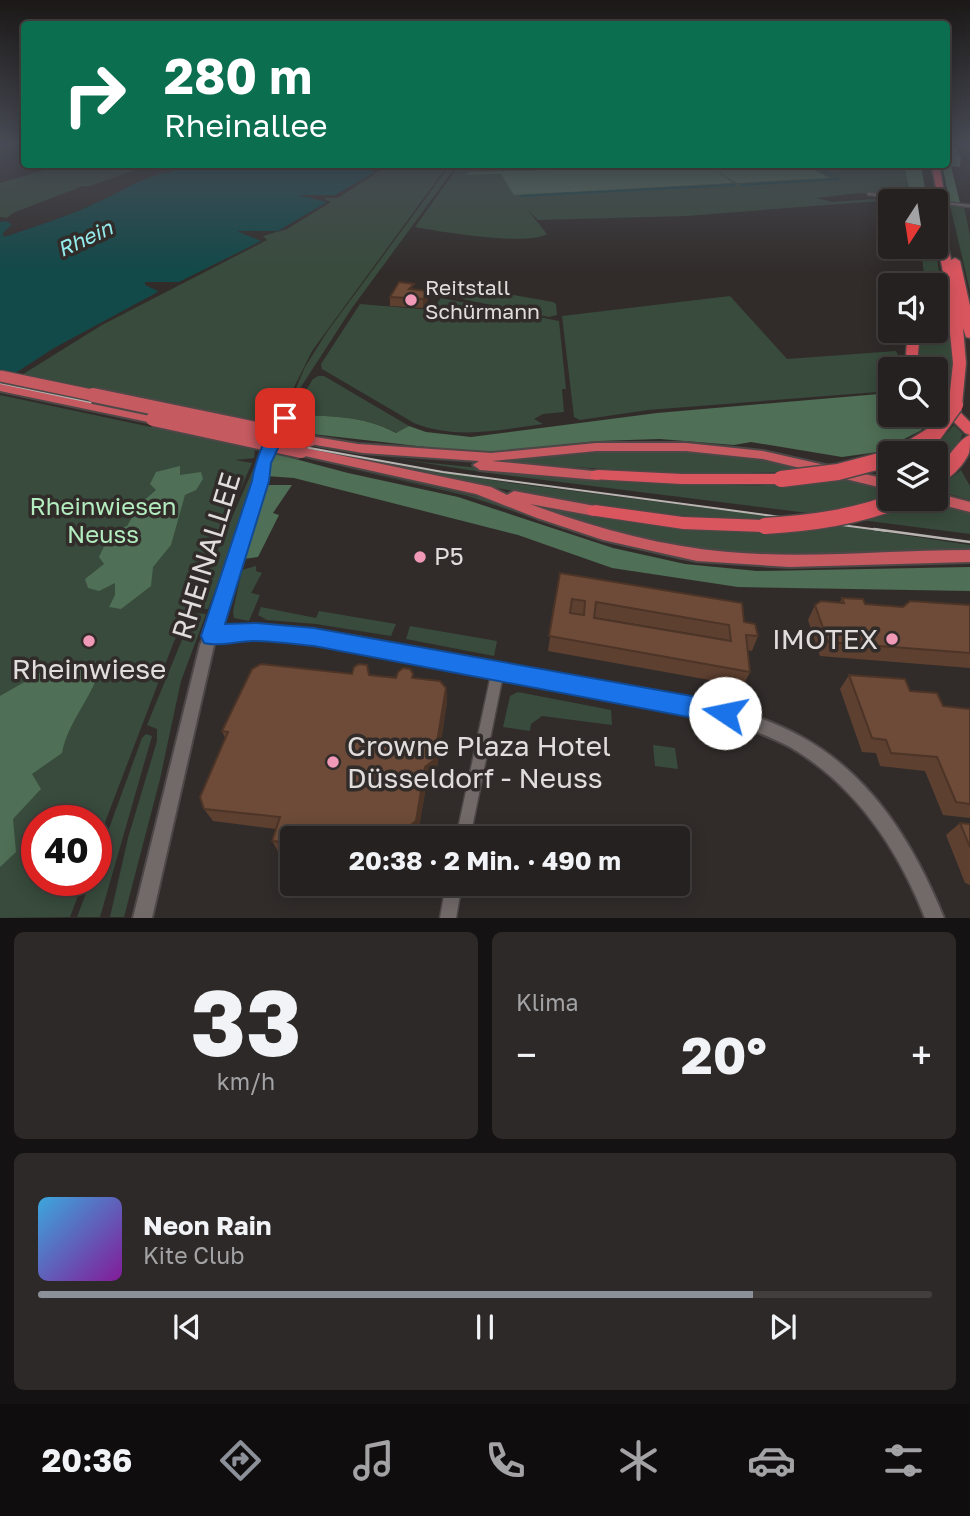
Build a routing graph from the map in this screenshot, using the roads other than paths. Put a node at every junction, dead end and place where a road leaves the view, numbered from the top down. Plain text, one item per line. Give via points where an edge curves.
1 (870, 194) dead end
2 (878, 195) edge
3 (948, 204) edge
4 (969, 206) edge
5 (948, 255) edge
6 (948, 282) edge
7 (954, 283) junction
8 (970, 300) edge
9 (970, 334) edge
10 (0, 376) edge
11 (0, 387) edge
12 (948, 408) edge
13 (285, 418) dead end
14 (970, 430) edge
15 (970, 439) edge
16 (922, 441) edge
17 (305, 445) junction
18 (356, 448) junction
19 (878, 461) edge
20 (948, 468) edge
21 (598, 475) joint
22 (878, 482) edge
23 (482, 491) junction
24 (948, 501) edge
25 (878, 507) edge
26 (970, 507) edge
27 (595, 511) joint
28 (970, 556) edge
29 (211, 636) junction
30 (498, 670) junction
31 (466, 826) edge
32 (452, 896) edge
33 (142, 918) edge
34 (448, 918) edge
35 (935, 918) edge

1 - 2 street
3 - 4 street
5 - 7 highway
6 - 7 highway
7 - 8 highway
7 - 9 highway
7 - 16 highway, bridge via 962,371 956,405 935,433
10 - 17 highway, bridge
11 - 17 highway, bridge
12 - 14 highway
13 - 29 street, RHEINALLEE via 262,463 261,481
15 - 20 highway
17 - 18 highway
17 - 23 highway
18 - 21 highway
18 - 22 highway via 491,457 596,447 686,446 763,455
19 - 21 highway, bridge via 780,479
23 - 27 highway
23 - 28 highway via 585,529 693,554 773,560
24 - 26 highway
25 - 27 highway, bridge via 850,516 765,526 683,523
29 - 30 street via 257,632 314,637
29 - 33 street, RHEINALLEE
30 - 31 street
30 - 35 street via 725,713 782,734 843,776 884,819 915,869
32 - 34 street

